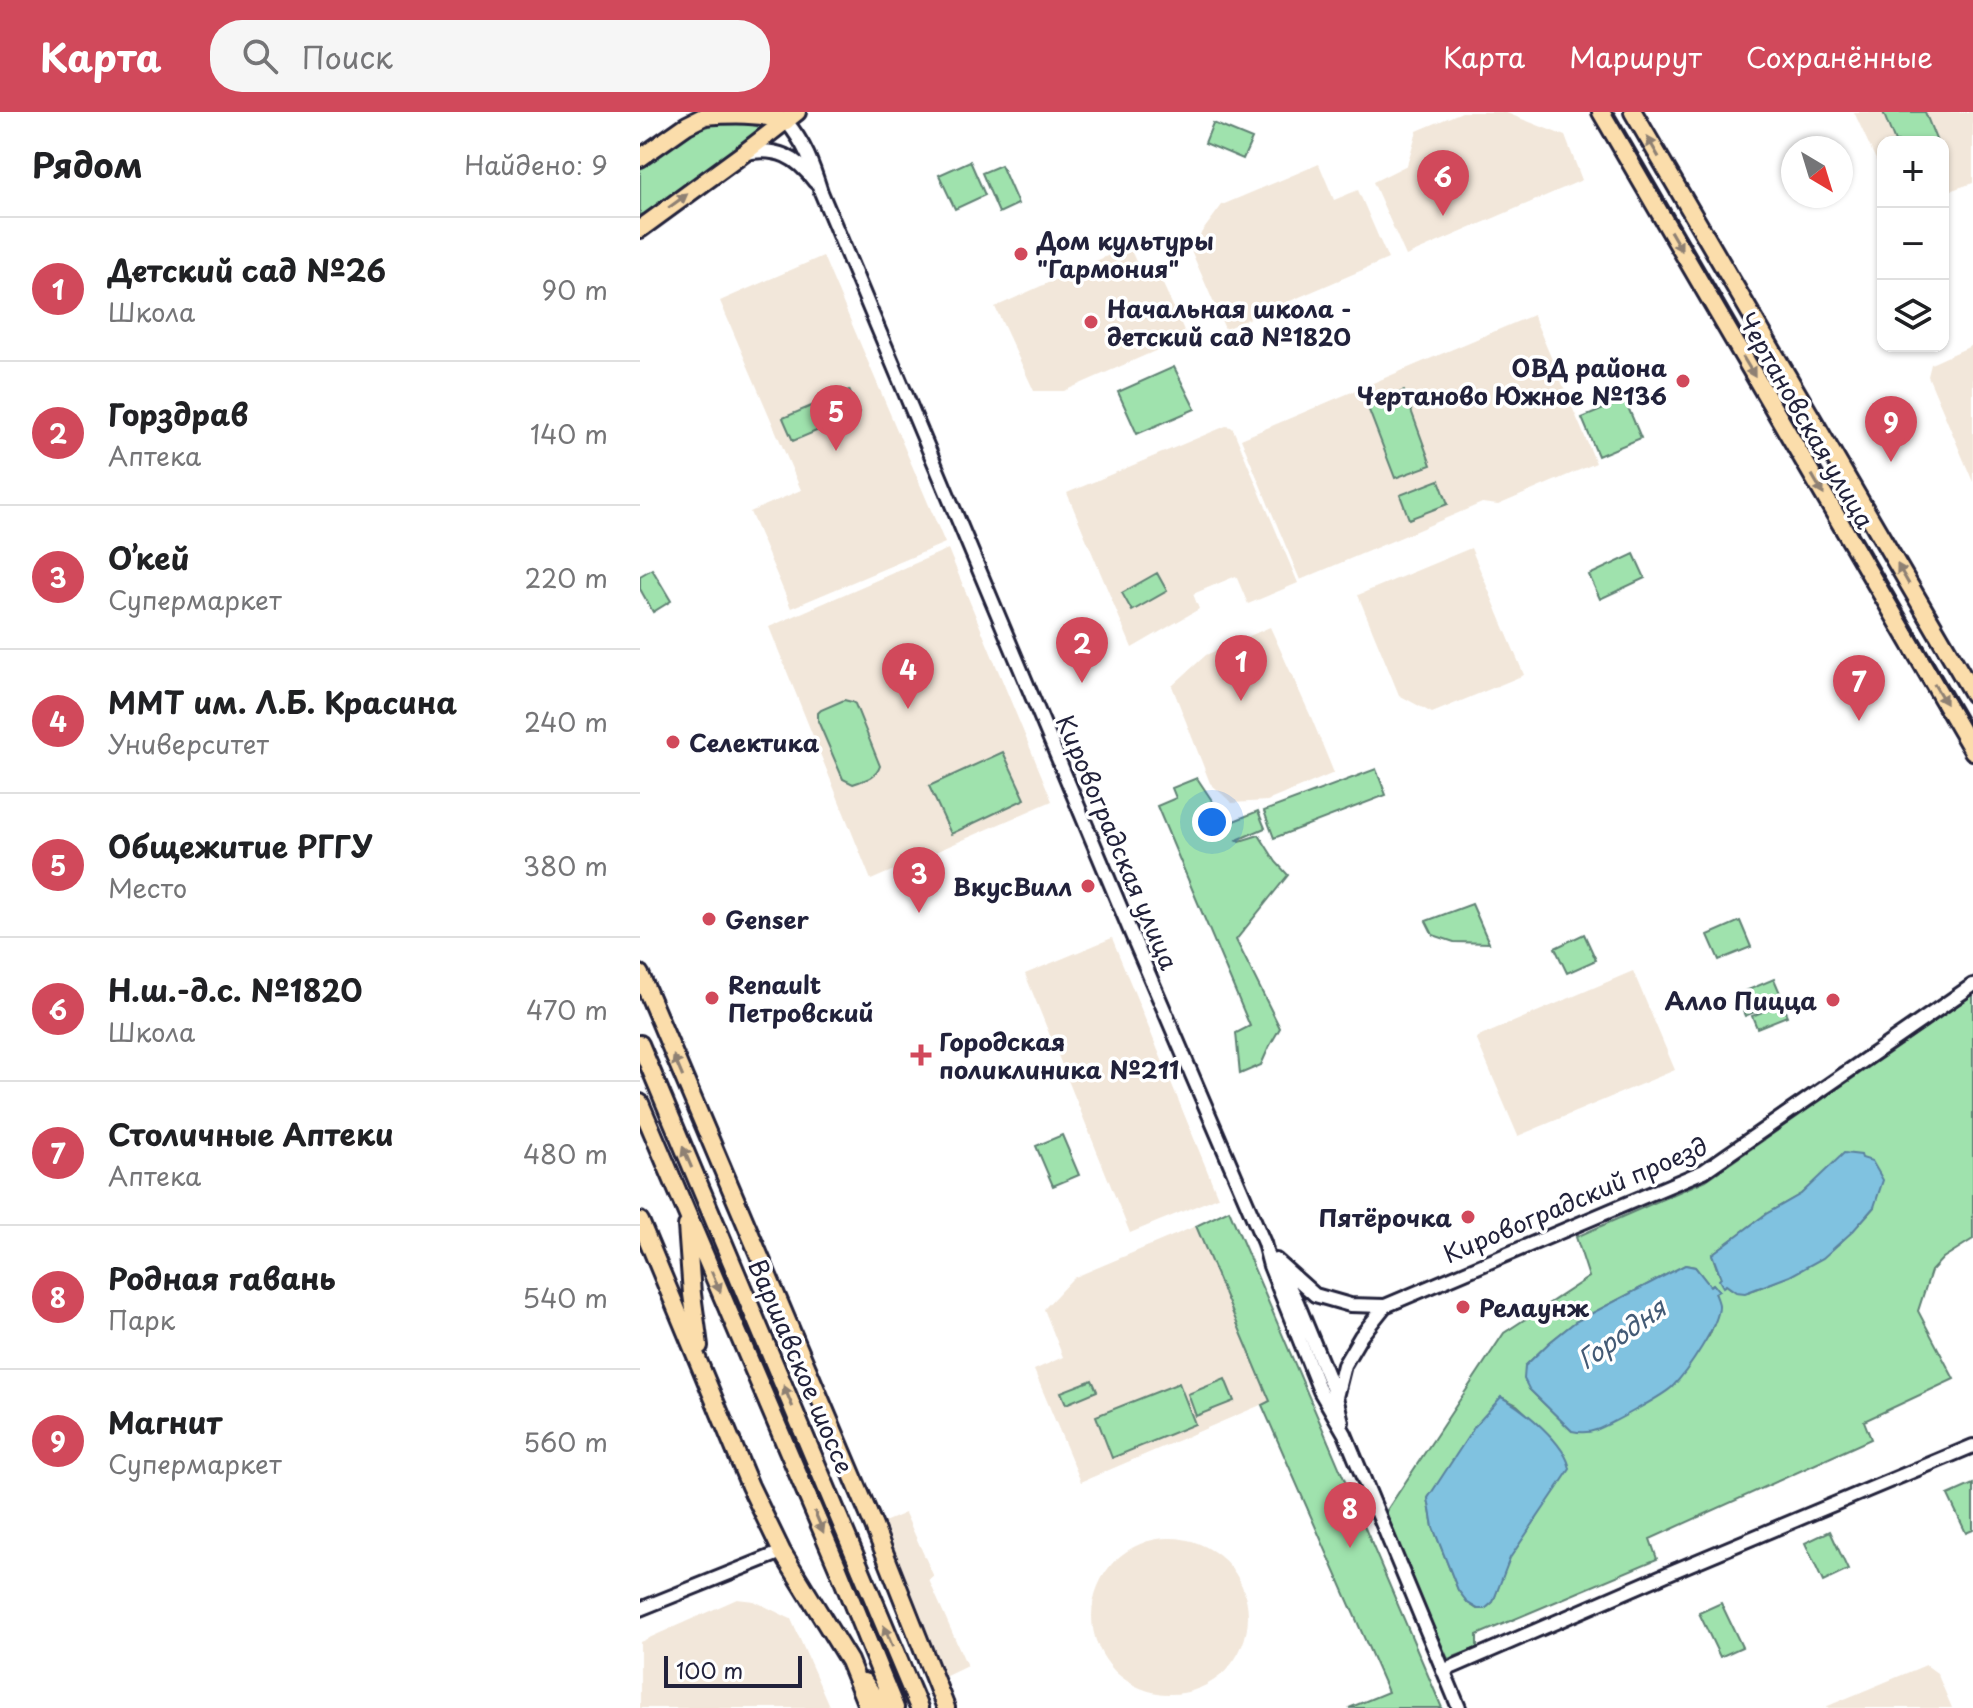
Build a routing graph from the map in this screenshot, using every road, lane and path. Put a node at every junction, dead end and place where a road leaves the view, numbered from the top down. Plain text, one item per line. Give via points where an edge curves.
1 (1601, 112) edge
2 (1633, 112) edge
3 (708, 114) edge
4 (791, 116) edge
5 (744, 153) junction
6 (640, 158) edge
7 (1673, 182) junction
8 (821, 192) junction
9 (1647, 192) junction
10 (640, 229) edge
11 (1973, 694) edge
12 (1973, 751) edge
13 (640, 974) edge
14 (1973, 985) edge
15 (640, 1044) edge
16 (640, 1103) edge
17 (686, 1211) junction
18 (640, 1221) edge
19 (1264, 1243) junction
20 (1276, 1260) junction
21 (1315, 1295) junction
22 (1297, 1302) junction
23 (1350, 1305) junction
24 (1385, 1306) junction
25 (1289, 1313) junction
26 (1361, 1336) junction
27 (1306, 1359) junction
28 (1344, 1365) junction
29 (1323, 1367) junction
30 (703, 1371) junction
31 (1336, 1397) junction
32 (1345, 1434) junction
33 (1973, 1446) edge
34 (782, 1552) junction
35 (640, 1609) edge
36 (849, 1661) junction
37 (1443, 1671) junction
38 (868, 1708) edge
39 (882, 1708) edge
40 (895, 1708) edge
41 (919, 1708) edge
42 (946, 1708) edge
43 (1459, 1708) edge

1 - 9 main road, Чертановская улица
7 -> 2 main road, Чертановская улица
3 - 4 main road
3 - 6 main road
4 - 5 main road
4 - 8 street, Кировоградская улица
5 - 8 street, Кировоградская улица via 783,154 803,168
10 -> 5 main road
7 - 9 main road via 1659,179
11 -> 7 main road, Чертановская улица
8 - 19 street, Кировоградская улица
9 -> 12 main road, Чертановская улица
42 -> 13 main road
14 - 24 street, Кировоградский проезд via 1704,1171
41 -> 15 main road, Варшавское шоссе
16 - 17 main road, Варшавское шоссе
17 - 30 main road
17 -> 40 main road, Варшавское шоссе
18 - 30 main road
19 - 20 street, Кировоградская улица
19 - 25 street, Кировоградская улица
20 - 21 street
20 - 22 street, Кировоградская улица
21 - 22 street
21 - 23 street
22 - 25 street
22 - 29 street, Кировоградская улица
23 - 24 street
23 - 26 street via 1364,1323
24 - 26 street
25 - 27 street, Кировоградская улица
26 - 28 street
27 - 29 street
27 - 32 street, Кировоградская улица
28 - 29 street
28 - 31 street
29 - 31 street, Кировоградская улица
30 - 34 main road
31 - 32 street, Кировоградская улица
32 - 37 street, Кировоградская улица
33 - 37 street
34 - 35 street
34 - 36 main road
36 - 38 main road
36 - 39 main road
37 - 43 street, Кировоградская улица

